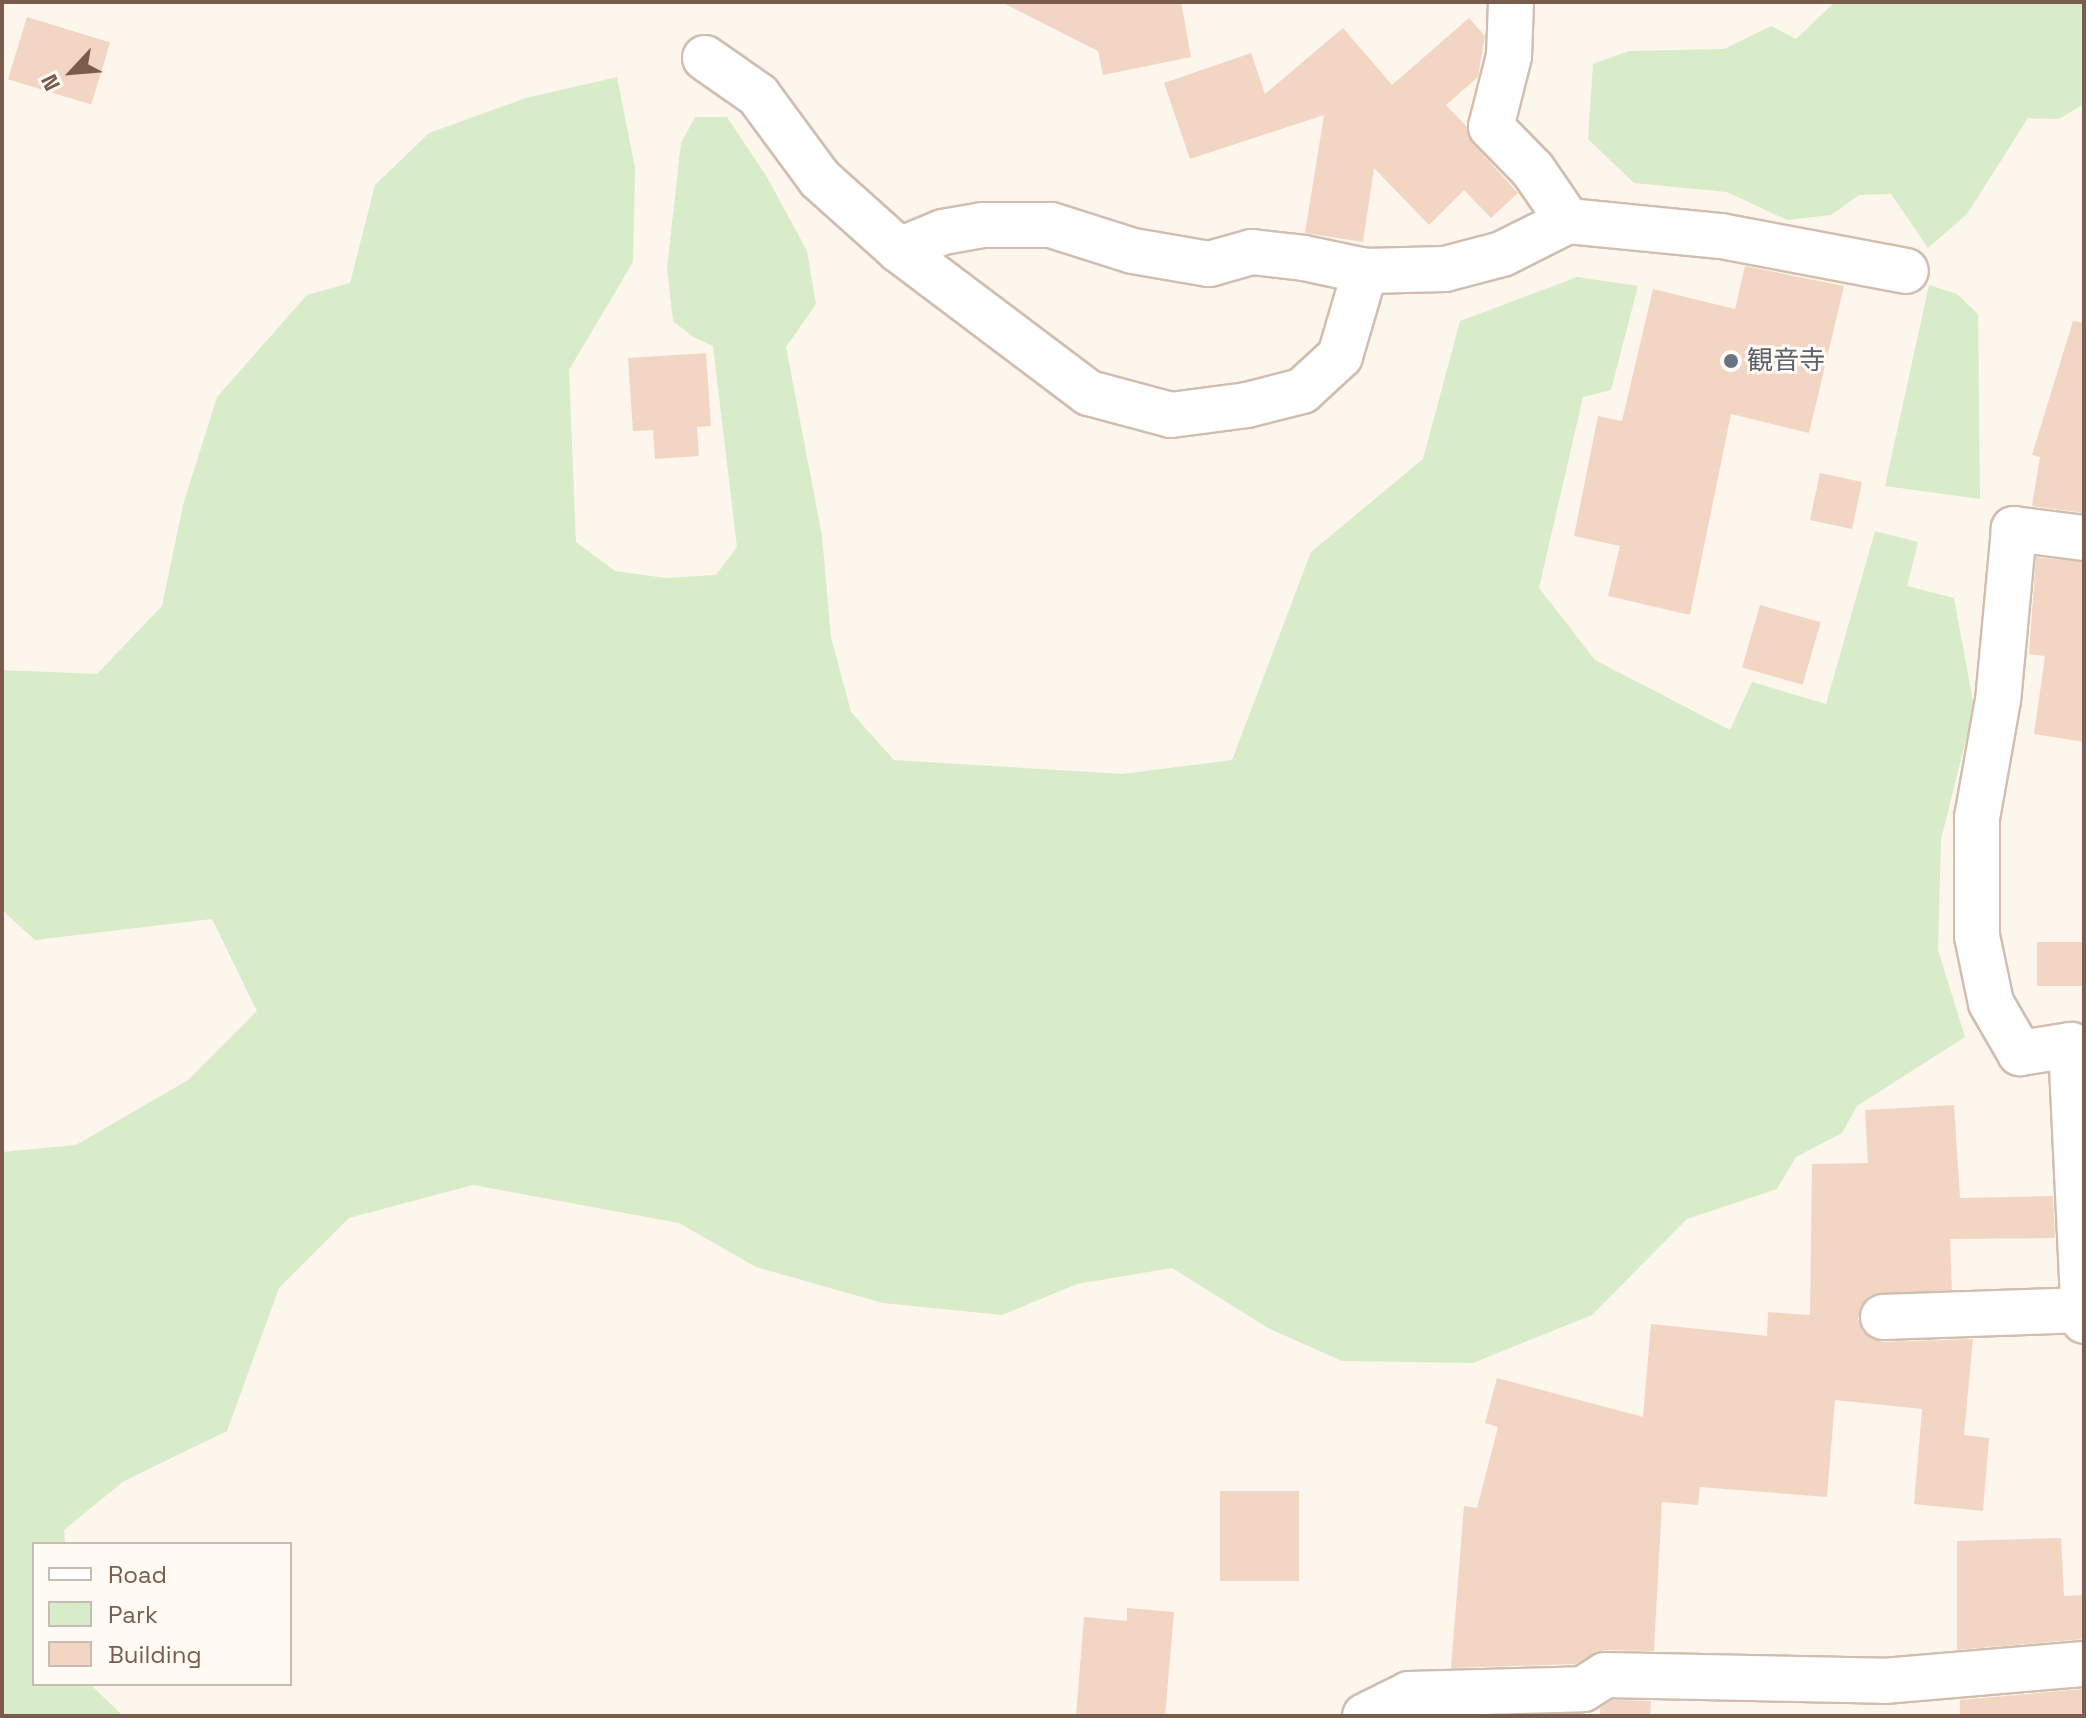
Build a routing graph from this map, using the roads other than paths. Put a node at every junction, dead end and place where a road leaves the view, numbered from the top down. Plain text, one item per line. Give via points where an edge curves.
1 (1511, 2) edge
2 (705, 58) dead end
3 (1568, 221) junction
4 (899, 250) junction
5 (1365, 271) junction
6 (1906, 271) dead end
7 (2084, 538) edge
8 (2078, 1045) edge
9 (2083, 1314) edge
10 (1883, 1317) dead end
11 (2084, 1664) edge
12 (1365, 1716) edge

1 - 3 street via 1509,56 1491,127 1533,170
2 - 4 street via 758,95 820,179
3 - 5 street via 1502,254 1445,269
3 - 6 street via 1721,236
4 - 5 street via 943,232 982,225 1051,225 1133,251 1209,264 1252,252
4 - 5 street via 1089,393 1171,415 1302,391 1340,356
7 - 8 street via 2014,529 1998,700 1977,818 1977,936 1991,1003 2020,1053
8 - 9 street
9 - 10 street
11 - 12 street via 1884,1681 1605,1675 1583,1689 1409,1694

